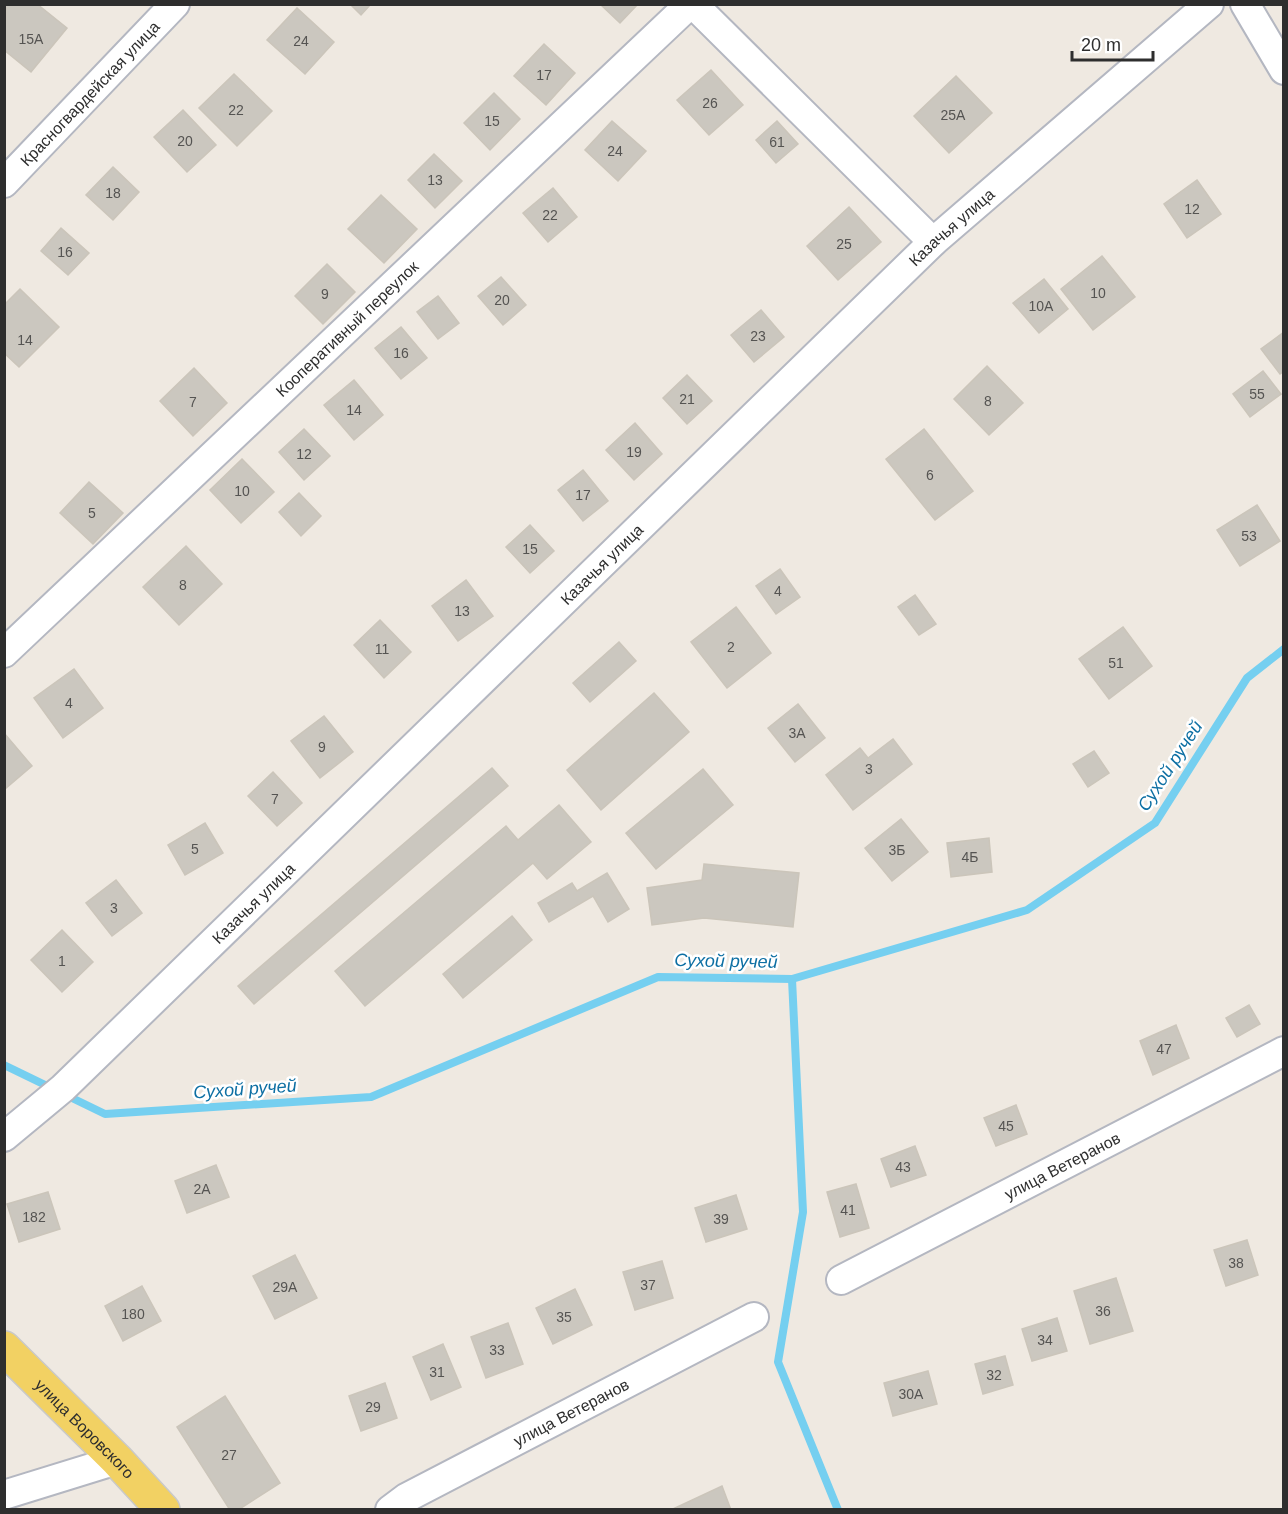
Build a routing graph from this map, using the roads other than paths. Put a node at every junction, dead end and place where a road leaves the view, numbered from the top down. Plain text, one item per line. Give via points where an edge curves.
1 (175, 4) edge
2 (691, 4) edge
3 (1209, 4) edge
4 (1245, 4) edge
5 (1284, 70) edge
6 (4, 183) edge
7 (933, 242) junction
8 (4, 653) edge
9 (1284, 1051) edge
10 (4, 1137) edge
11 (841, 1280) dead end
12 (754, 1317) dead end
13 (4, 1348) edge
14 (117, 1460) junction
15 (4, 1496) edge
16 (163, 1509) edge
17 (390, 1509) edge

1 - 6 street, Красногвардейская улица
2 - 7 street
2 - 8 street, Кооперативный переулок
3 - 7 street, Казачья улица
4 - 5 street
7 - 10 street, Казачья улица via 63,1088
9 - 11 street, улица Ветеранов
12 - 17 street, улица Ветеранов
13 - 14 main road, улица Воровского
14 - 15 street
14 - 16 main road, улица Воровского

